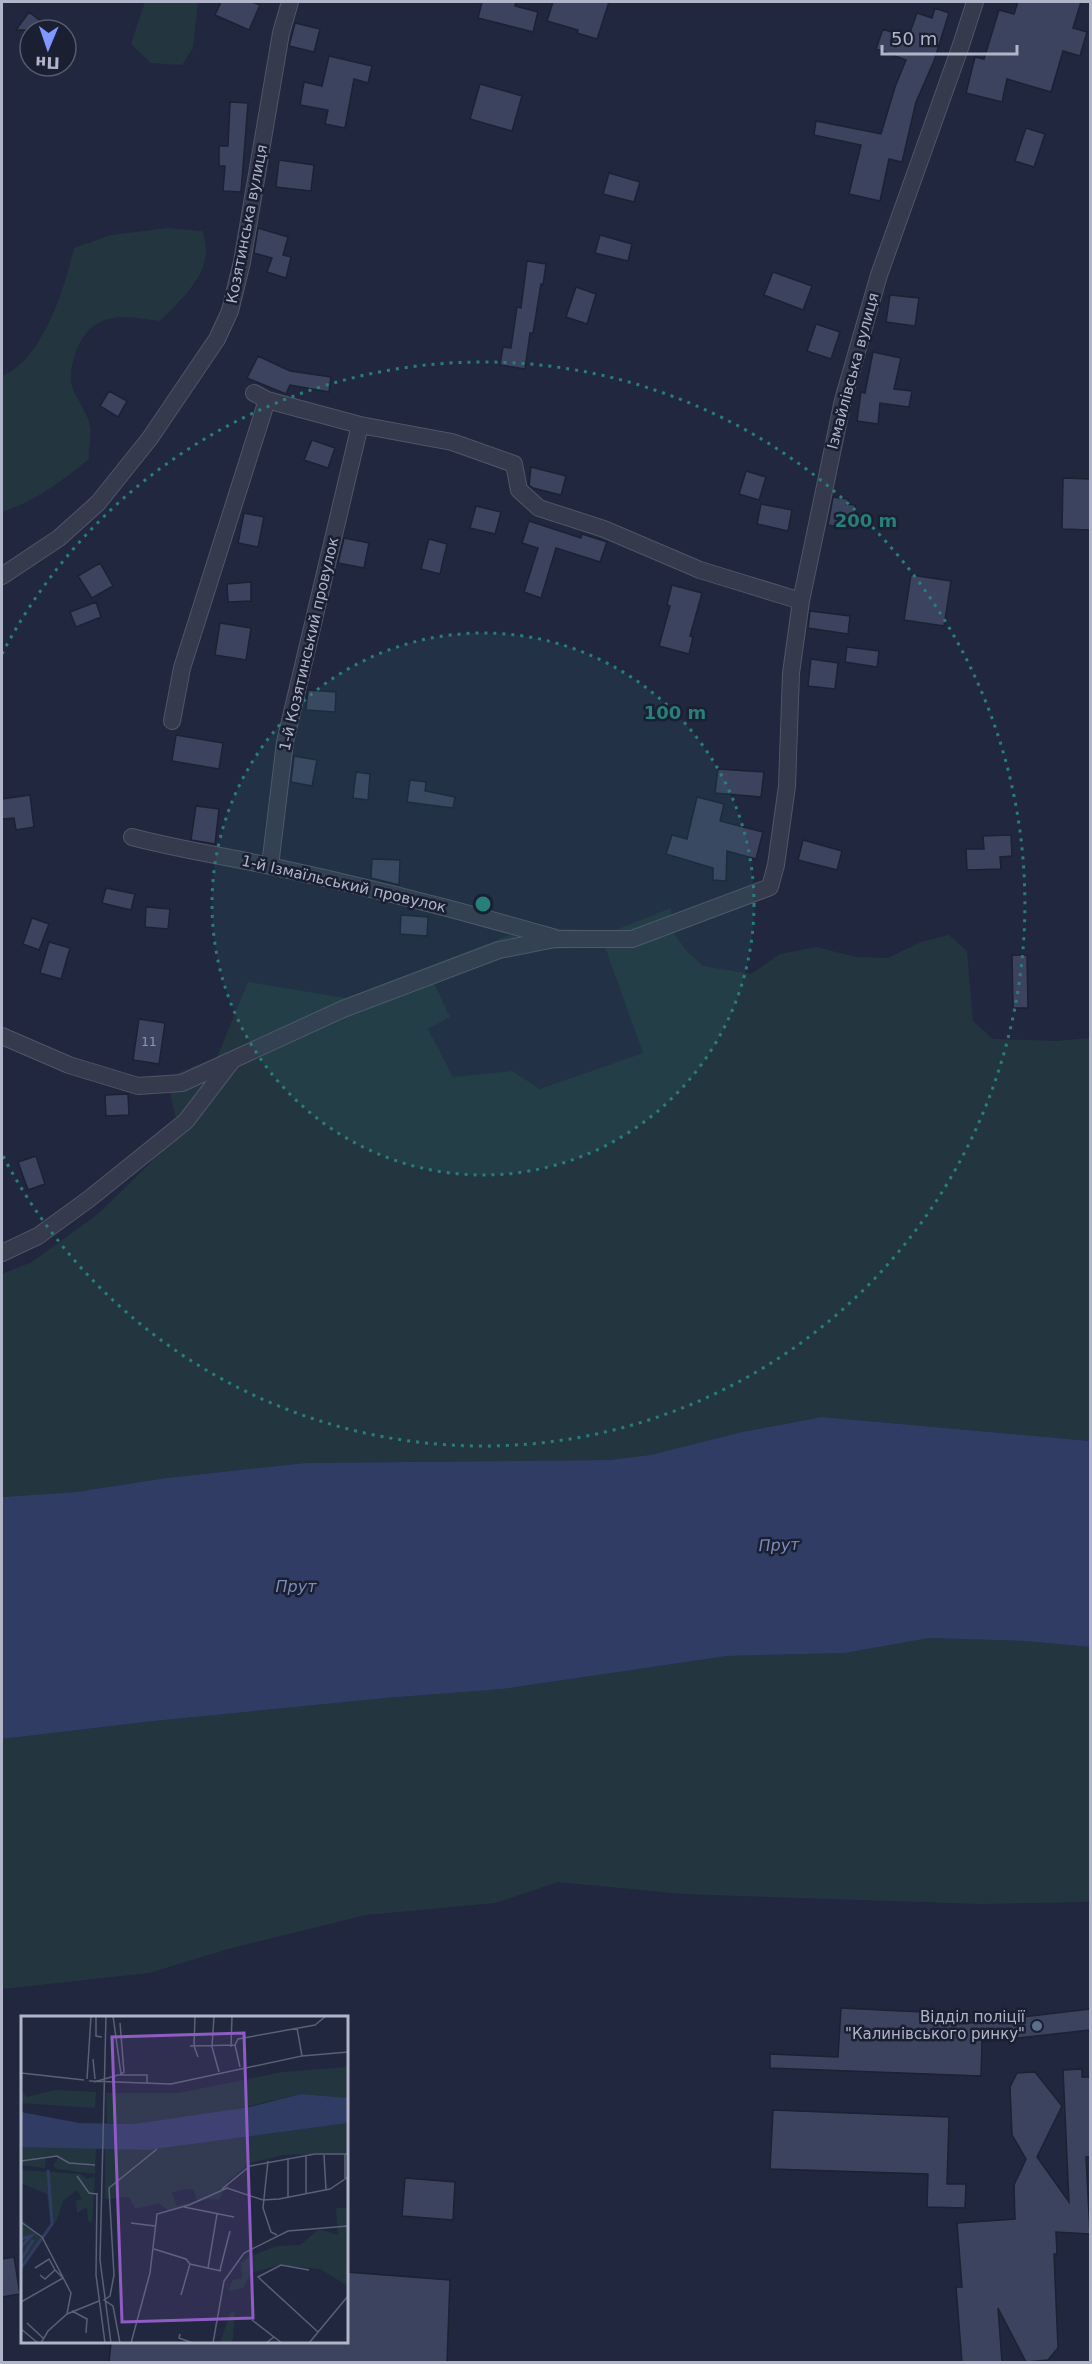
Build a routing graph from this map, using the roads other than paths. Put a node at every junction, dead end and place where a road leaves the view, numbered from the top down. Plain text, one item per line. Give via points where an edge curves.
1 (290, 2) edge
2 (975, 2) edge
3 (360, 425) junction
4 (2, 576) edge
5 (801, 600) junction
6 (172, 721) dead end
7 (132, 837) dead end
8 (270, 866) junction
9 (555, 939) junction
10 (2, 1036) edge
11 (231, 1061) junction
12 (2, 1253) edge

1 - 4 street, Козятинська вулиця via 281,33 242,262 230,311 217,339 150,438 98,503 59,538
2 - 5 street, Ізмайлівська вулиця via 879,275 843,400
3 - 5 street via 452,442 514,464 519,490 539,508 604,529 700,570
3 - 6 street via 261,397 182,669
3 - 8 street, 1-й Козятинський провулок via 285,742
5 - 9 street, Ізмайлівська вулиця via 791,674 787,786 770,888 632,939
7 - 8 street, 1-й Ізмаїльський провулок
8 - 9 street, 1-й Ізмаїльський провулок via 466,912
9 - 11 street via 488,954 343,1009
10 - 11 street via 69,1065 138,1086 182,1083
11 - 12 street via 186,1121 38,1236

